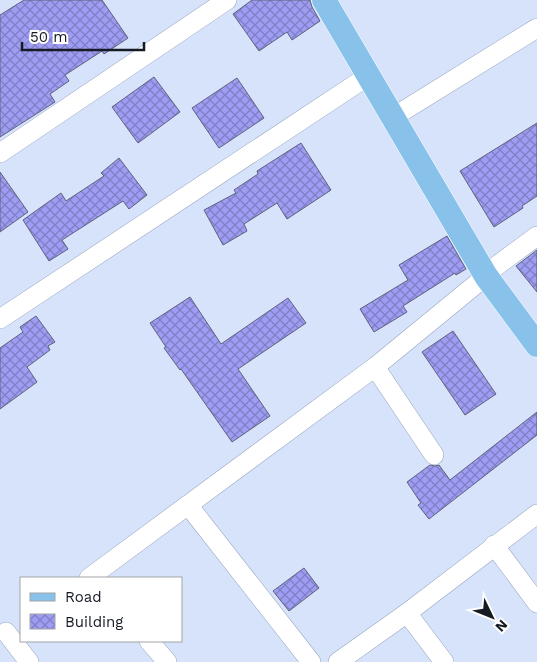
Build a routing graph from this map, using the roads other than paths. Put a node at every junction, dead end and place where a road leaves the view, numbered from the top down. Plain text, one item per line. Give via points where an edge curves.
1 (226, 0) edge
2 (324, 0) edge
3 (342, 0) edge
4 (537, 28) edge
5 (368, 76) junction
6 (404, 111) junction
7 (0, 153) edge
8 (537, 236) edge
9 (490, 272) junction
10 (0, 319) edge
11 (537, 321) edge
12 (537, 345) edge
13 (374, 368) junction
14 (434, 455) dead end
15 (188, 505) junction
16 (537, 514) edge
17 (494, 545) junction
18 (93, 577) edge
19 (537, 603) edge
20 (407, 612) junction
21 (9, 630) edge
22 (150, 642) edge
23 (29, 662) edge
24 (166, 662) edge
25 (311, 662) edge
26 (338, 662) edge
27 (444, 662) edge

1 - 7 street
2 - 5 main road
3 - 6 main road
4 - 6 street
5 - 9 main road
5 - 10 street
6 - 9 main road
8 - 9 street
9 - 11 main road
9 - 12 main road
9 - 13 street
13 - 14 street
13 - 15 street
15 - 18 street
15 - 25 street
16 - 17 street
17 - 19 street
17 - 20 street
20 - 26 street
20 - 27 street
21 - 23 street
22 - 24 street

